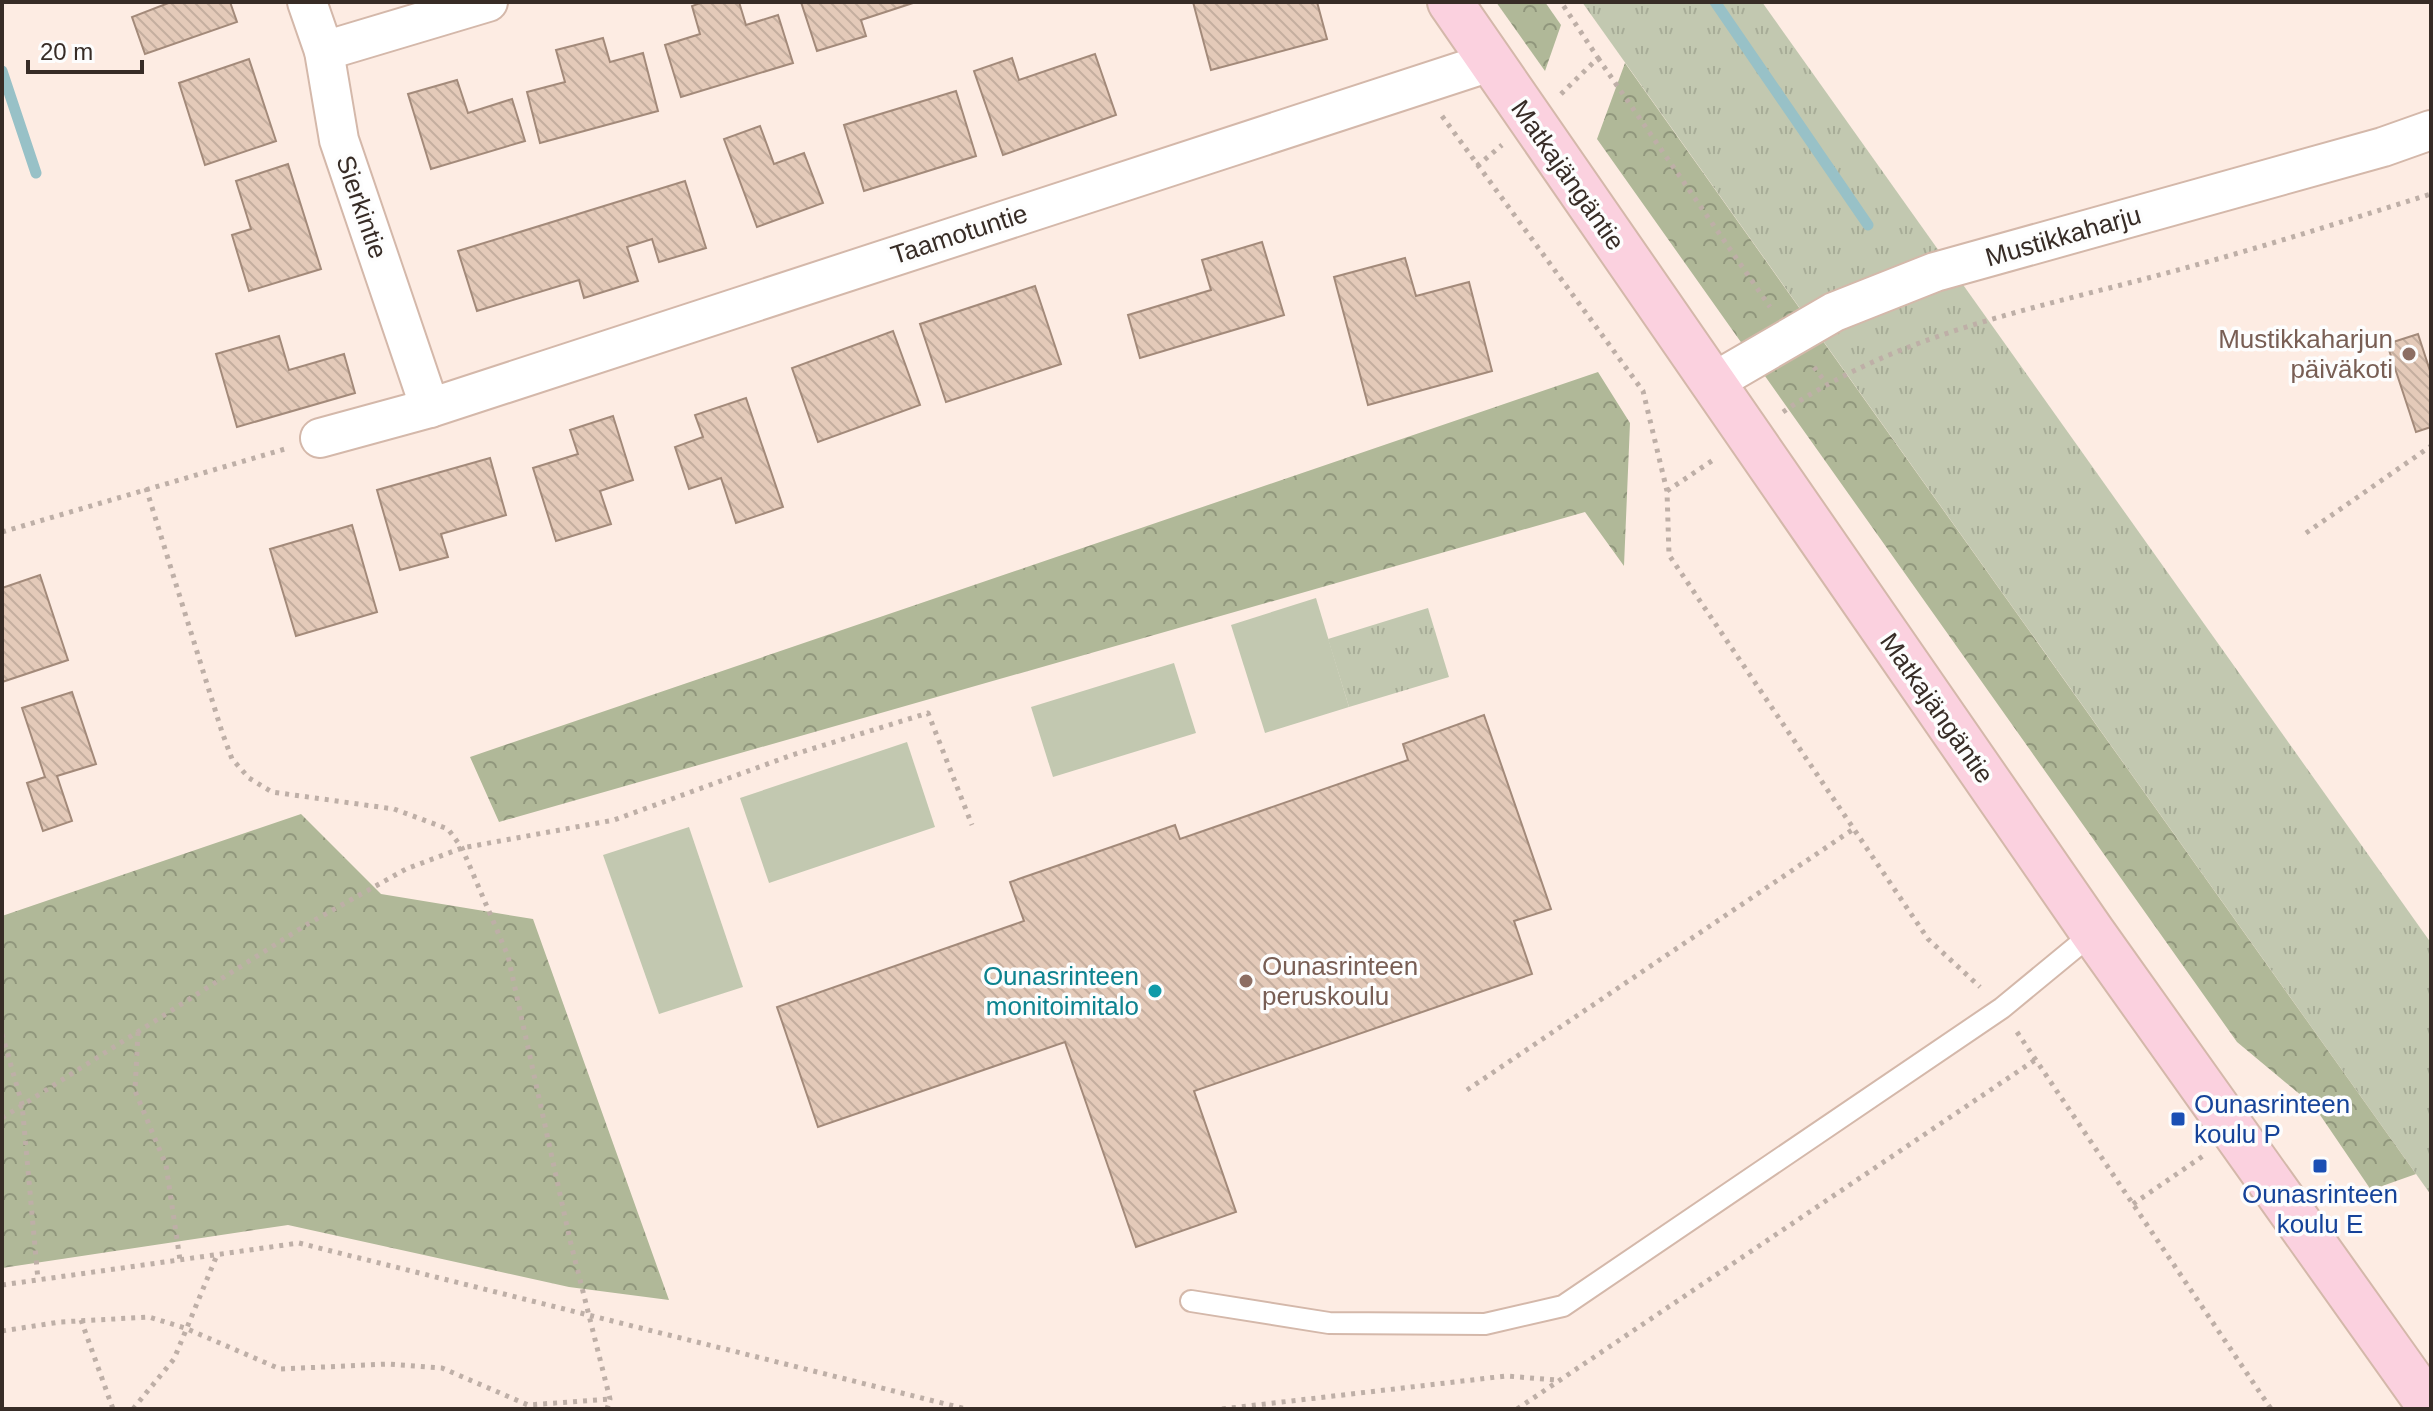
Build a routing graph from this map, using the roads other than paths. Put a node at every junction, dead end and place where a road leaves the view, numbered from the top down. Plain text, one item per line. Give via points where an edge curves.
1 (307, 2) edge
2 (488, 2) edge
3 (1450, 2) edge
4 (324, 51) junction
5 (1490, 62) junction
6 (2431, 130) edge
7 (1712, 383) junction
8 (430, 408) junction
9 (320, 438) road end
10 (2093, 933) junction
11 (1191, 1301) dead end
12 (2431, 1408) edge

1 - 4 street, Sierkintie
2 - 4 street
3 - 5 street, Matkajängäntie
4 - 8 street, Sierkintie via 339,140
5 - 7 street, Matkajängäntie
5 - 8 street, Taamotuntie
6 - 7 street, Mustikkaharju via 1935,272 1834,312
7 - 10 street, Matkajängäntie
8 - 9 street, Taamotuntie
10 - 11 lane via 2002,1008 1563,1306 1485,1324 1329,1323
10 - 12 street, Matkajängäntie

